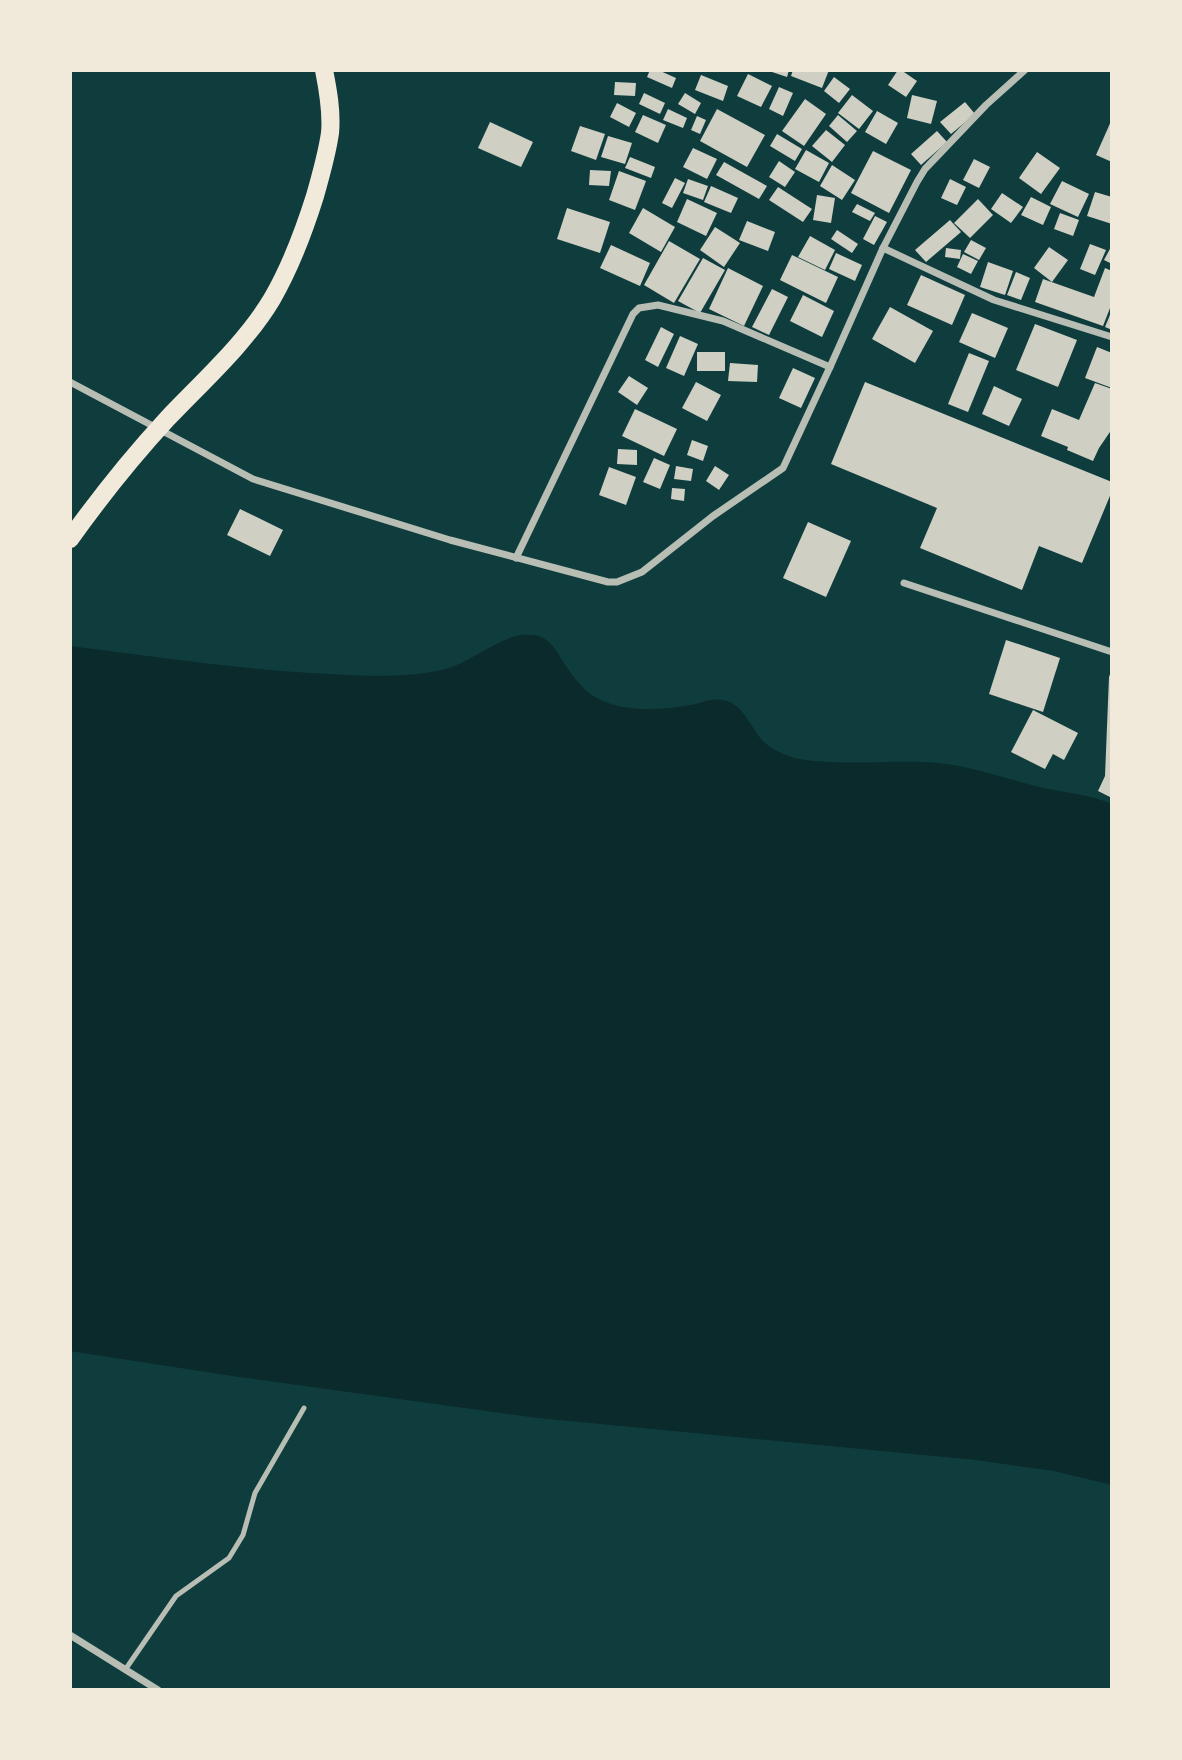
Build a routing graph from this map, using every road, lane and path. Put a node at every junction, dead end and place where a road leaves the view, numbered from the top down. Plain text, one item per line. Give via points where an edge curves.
1 (324, 70) edge
2 (1025, 70) edge
3 (883, 247) junction
4 (1112, 337) edge
5 (830, 367) junction
6 (70, 382) edge
7 (158, 429) junction
8 (70, 539) edge
9 (516, 558) junction
10 (904, 583) dead end
11 (1112, 652) edge
12 (304, 1408) dead end
13 (70, 1634) edge
14 (125, 1670) junction
15 (158, 1690) edge

1 - 7 main road via 330,132 323,169 293,259 250,330
2 - 3 street via 925,169
3 - 4 street via 994,300
3 - 5 street
5 - 9 street via 783,468 642,572 608,582
5 - 9 street via 723,321 658,305 639,307
6 - 7 street
7 - 8 main road
7 - 9 street via 253,479
10 - 11 street
12 - 14 lane via 255,1493 243,1535 229,1558 176,1596
13 - 14 street
14 - 15 street

